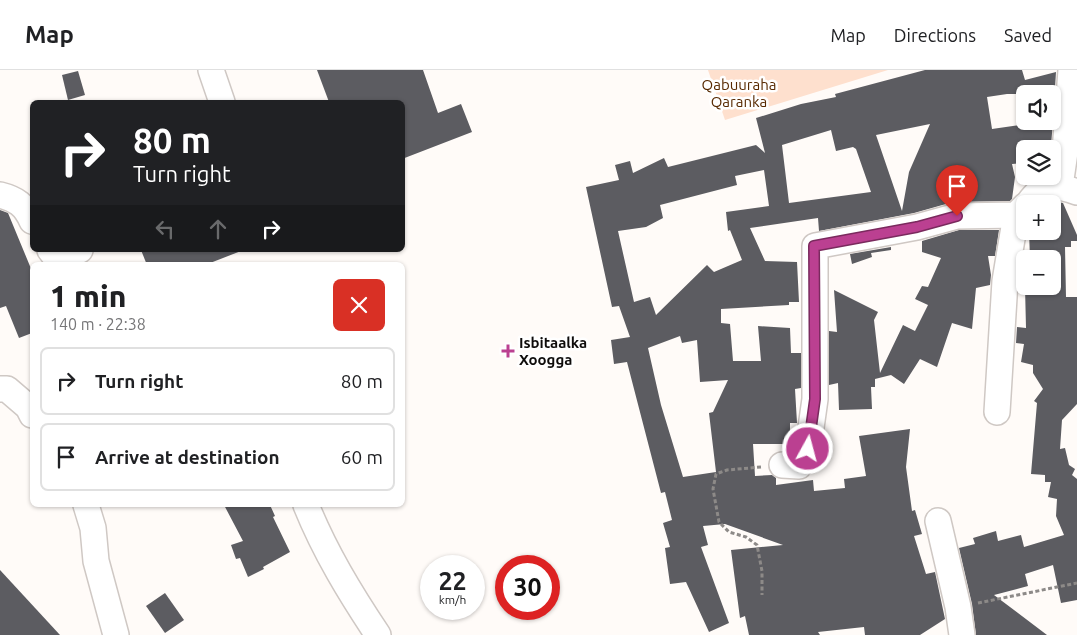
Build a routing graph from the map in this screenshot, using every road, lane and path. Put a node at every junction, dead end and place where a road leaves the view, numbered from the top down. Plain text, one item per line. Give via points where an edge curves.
1 (211, 70) edge
2 (1071, 70) edge
3 (221, 100) edge
4 (1068, 189) edge
5 (0, 195) edge
6 (1034, 195) edge
7 (1016, 209) edge
8 (30, 217) edge
9 (1016, 236) edge
10 (75, 252) edge
11 (59, 258) edge
12 (0, 389) edge
13 (30, 411) edge
14 (997, 412) dead end
15 (782, 465) joint
16 (87, 507) edge
17 (307, 507) edge
18 (938, 521) dead end
19 (1077, 583) edge
20 (762, 595) dead end
21 (958, 607) junction
22 (116, 635) edge
23 (378, 635) edge
24 (962, 635) edge

1 - 3 street
2 - 4 street via 1065,152
4 - 6 street via 1051,186
5 - 8 street via 15,199
7 - 15 street via 957,216 917,227 814,246 815,399 808,449 798,466
9 - 14 street via 1005,281
10 - 11 street
12 - 13 street via 7,389
15 - 20 path via 727,470 716,474 713,489 719,522 728,532 746,537 757,545
16 - 22 street via 93,528 96,561
17 - 23 street via 340,577
18 - 21 street
19 - 21 path
21 - 24 street

